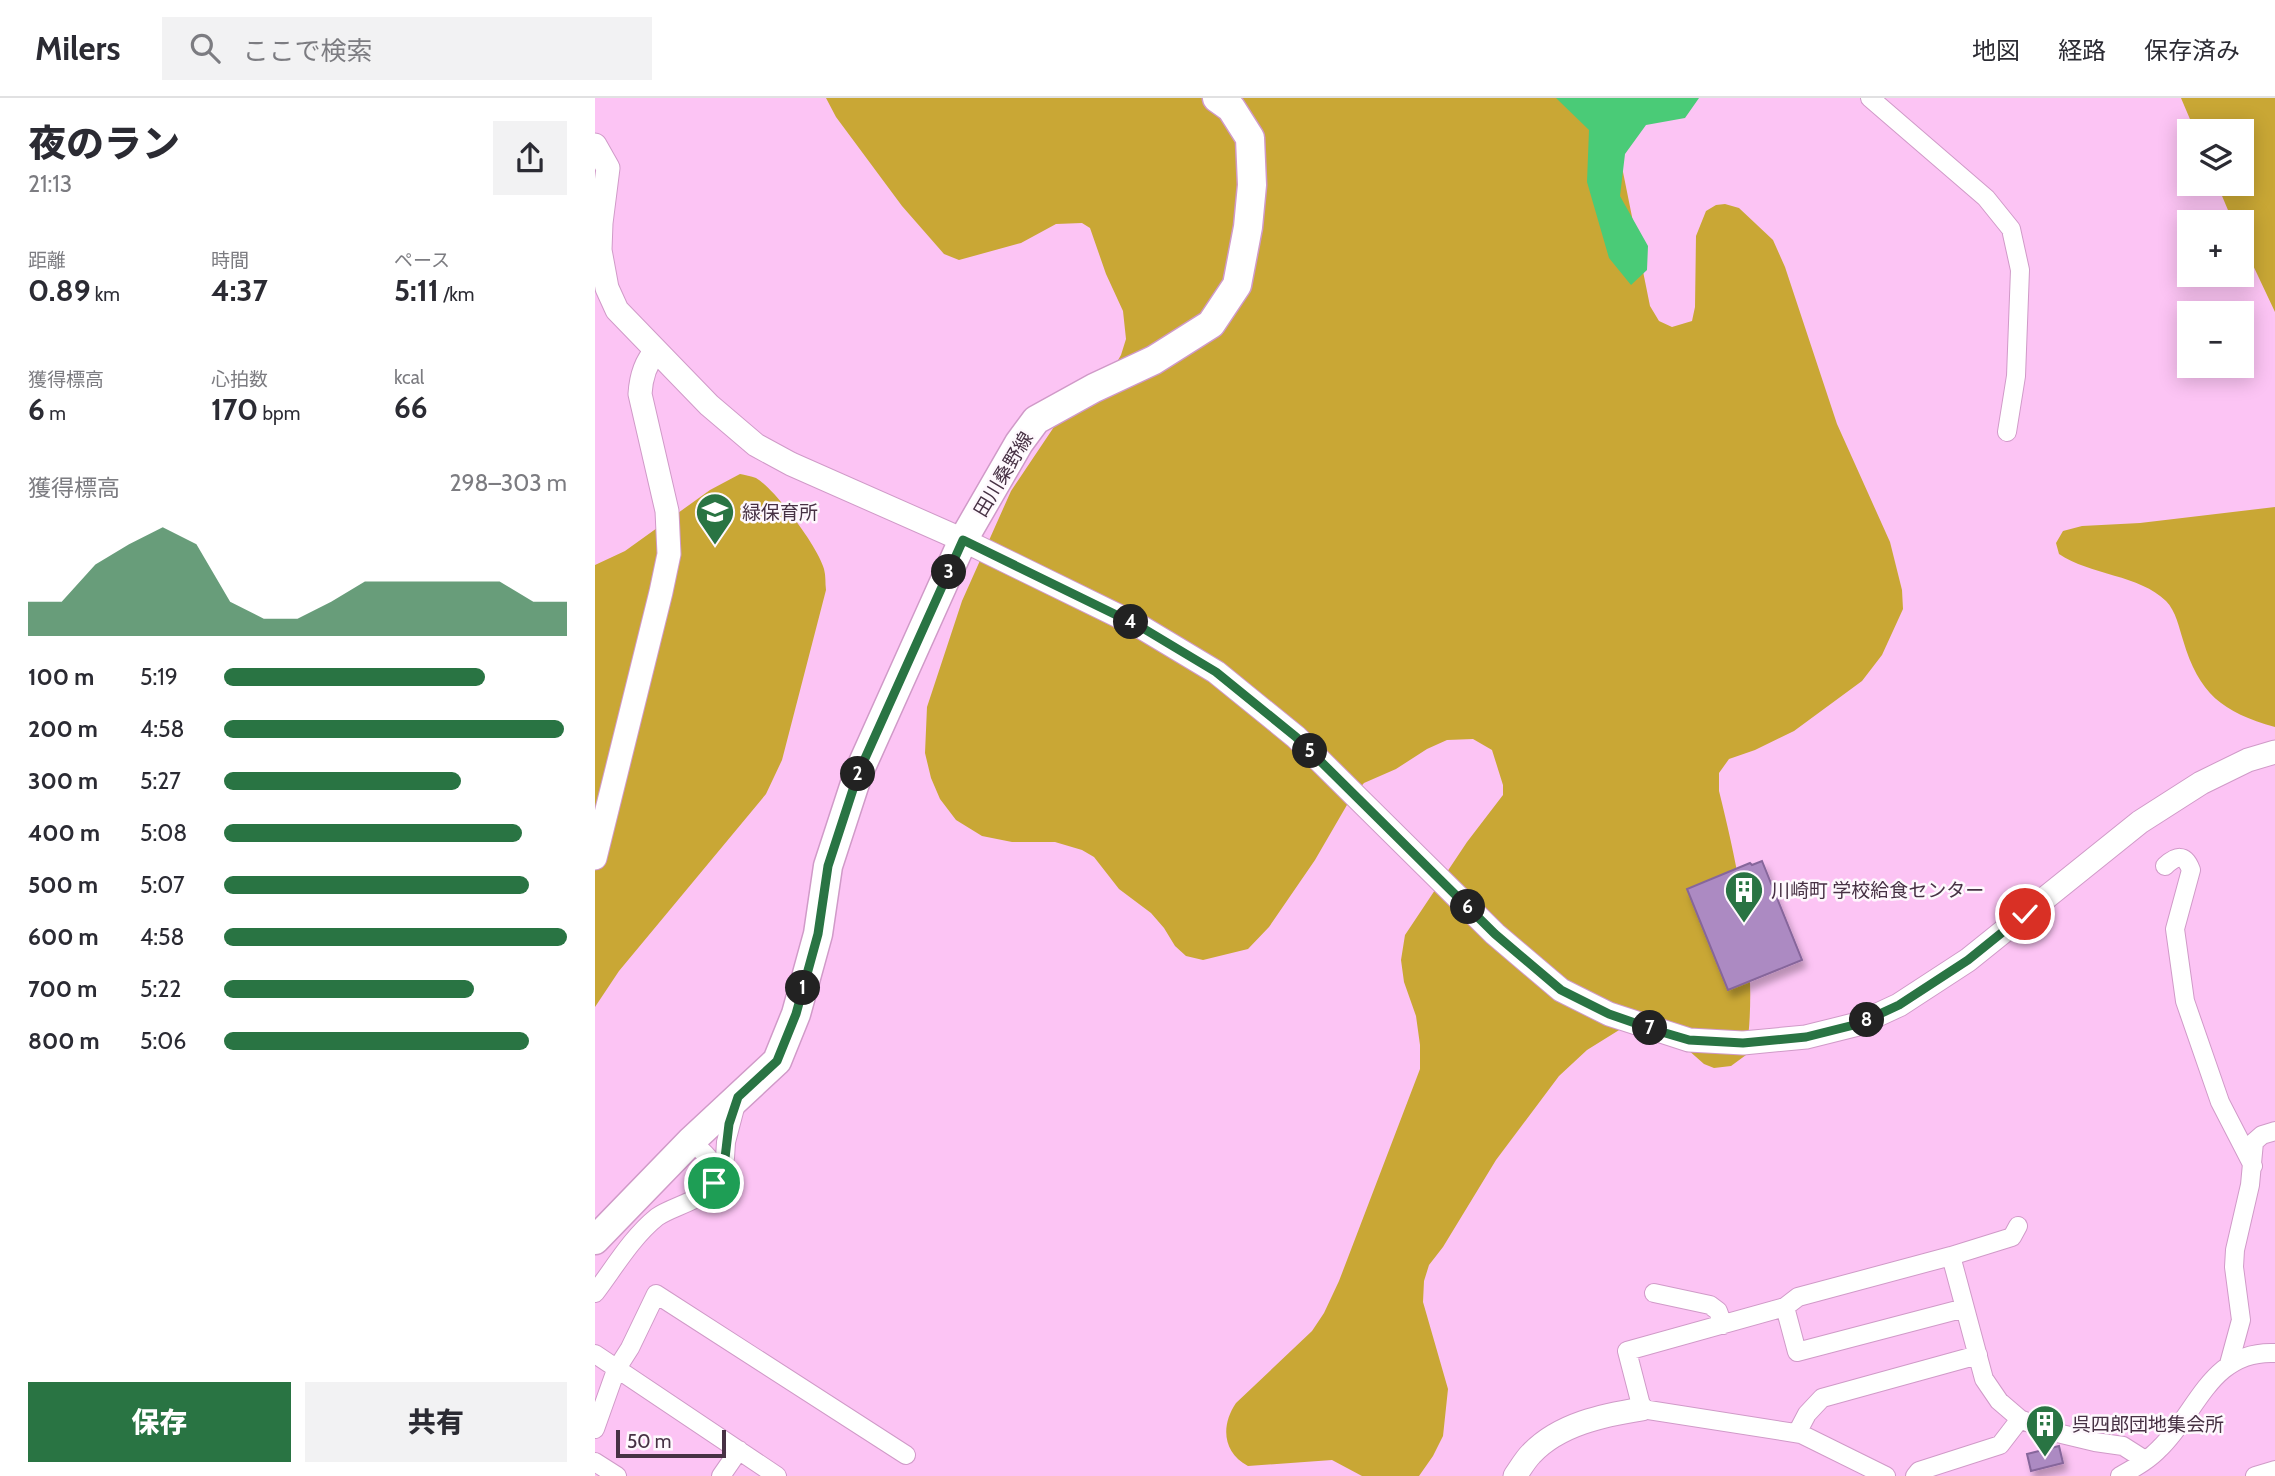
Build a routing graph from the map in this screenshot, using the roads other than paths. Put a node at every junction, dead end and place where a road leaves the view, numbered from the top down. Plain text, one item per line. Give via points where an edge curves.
1 (1217, 98) edge
2 (1870, 98) edge
3 (595, 145) edge
4 (656, 351) junction
5 (2007, 432) dead end
6 (963, 540) junction
7 (2275, 752) edge
8 (595, 858) edge
9 (2165, 866) dead end
10 (738, 1097) junction
11 (2275, 1131) edge
12 (691, 1141) junction
13 (2253, 1166) junction
14 (715, 1170) junction
15 (2018, 1226) dead end
16 (595, 1240) edge
17 (1951, 1256) junction
18 (595, 1293) edge
19 (1654, 1293) dead end
20 (1785, 1307) junction
21 (1965, 1308) junction
22 (1723, 1325) junction
23 (2275, 1353) edge
24 (595, 1354) edge
25 (1978, 1354) junction
26 (2229, 1363) junction
27 (616, 1370) junction
28 (1642, 1409) junction
29 (2020, 1419) junction
30 (595, 1429) edge
31 (1797, 1433) junction
32 (739, 1450) junction
33 (906, 1455) dead end
34 (2145, 1460) junction
35 (595, 1462) edge
36 (2275, 1470) edge
37 (617, 1476) edge
38 (721, 1476) edge
39 (777, 1476) edge
40 (1515, 1476) edge
41 (1886, 1476) edge
42 (1915, 1476) edge
43 (2120, 1476) edge
44 (2255, 1476) edge

1 - 6 main road, 田川桑野線 via 1231,108 1250,138 1252,185 1237,285 1211,324 1154,360 1036,420
2 - 5 street via 1986,198 2011,229 2020,270 2016,376
3 - 4 street via 608,168 600,250 607,288 617,310
4 - 6 street via 756,445
4 - 8 street via 641,380 640,394 667,511 669,554
6 - 7 street via 1141,627 1216,672 1296,737 1495,934 1561,990 1609,1014 1689,1040 1743,1043 1806,1037 1858,1024 1899,1005 1968,960 2140,822 2201,783
6 - 10 main road, 田川桑野線 via 858,774 828,866 818,934 782,1049 777,1061
9 - 13 street via 2182,857 2191,870 2175,929 2185,1000 2220,1102
10 - 12 main road, 田川桑野線
10 - 14 street via 725,1158
11 - 13 street via 2255,1142
12 - 14 street via 711,1159
12 - 16 main road, 田川桑野線
13 - 26 street via 2235,1250 2241,1320
14 - 18 street via 714,1183 703,1195 657,1217
15 - 17 street via 2012,1237
17 - 20 street via 1798,1297
17 - 21 street
19 - 22 street via 1710,1305
20 - 21 street via 1797,1353
20 - 22 street
21 - 25 street
22 - 28 street via 1627,1351
23 - 26 street via 2246,1355
24 - 27 street
25 - 29 street via 1985,1379 1999,1401
25 - 31 street via 1822,1398
26 - 34 street via 2161,1448
27 - 30 street
27 - 32 street
27 - 33 street via 656,1294
28 - 31 street
28 - 40 street via 1605,1415 1560,1432 1532,1453
29 - 34 street via 2049,1431 2123,1446
29 - 42 street via 2000,1445
31 - 41 street
32 - 38 street
32 - 39 street
34 - 43 street
35 - 37 street
36 - 44 street

